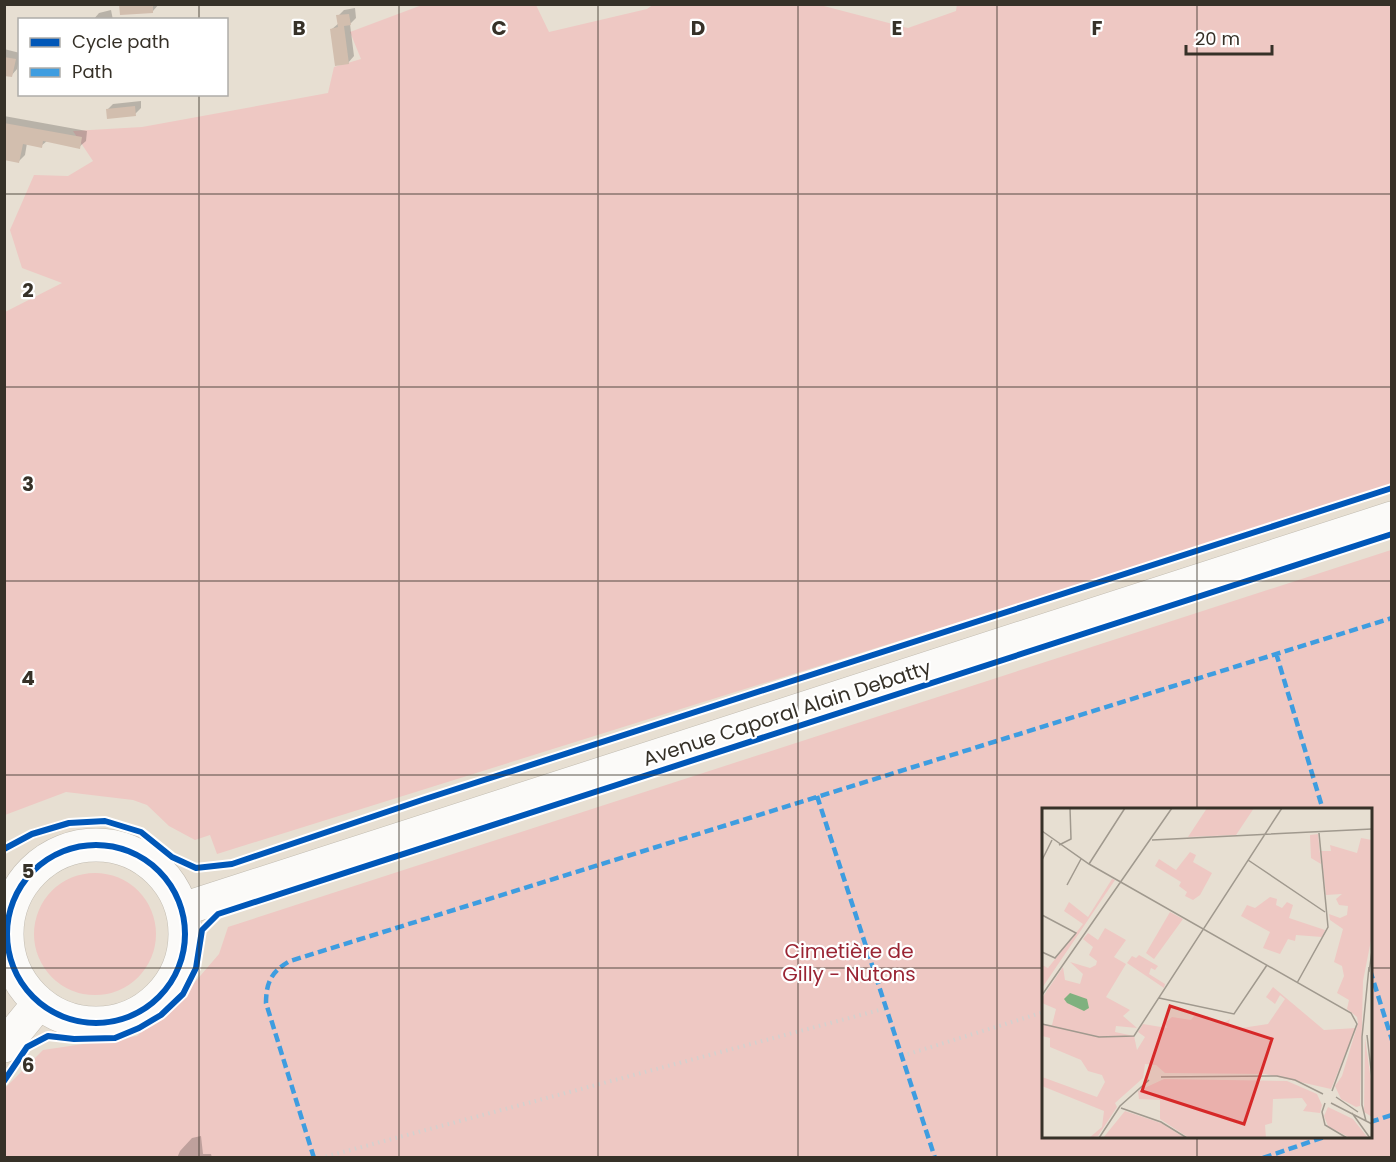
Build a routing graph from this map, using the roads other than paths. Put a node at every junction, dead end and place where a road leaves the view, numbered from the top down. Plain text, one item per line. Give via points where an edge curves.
1 (1392, 519) edge
2 (183, 909) junction
3 (39, 1003) junction
4 (4, 1046) edge

1 - 2 main road, Avenue Caporal Alain Debatty
2 - 3 main road via 186,939 180,966 166,991 145,1010 119,1021 91,1023 63,1018
2 - 3 main road via 171,883 150,861 122,847 92,844 61,850 35,867 16,892 7,921 8,952 19,980
3 - 4 main road

